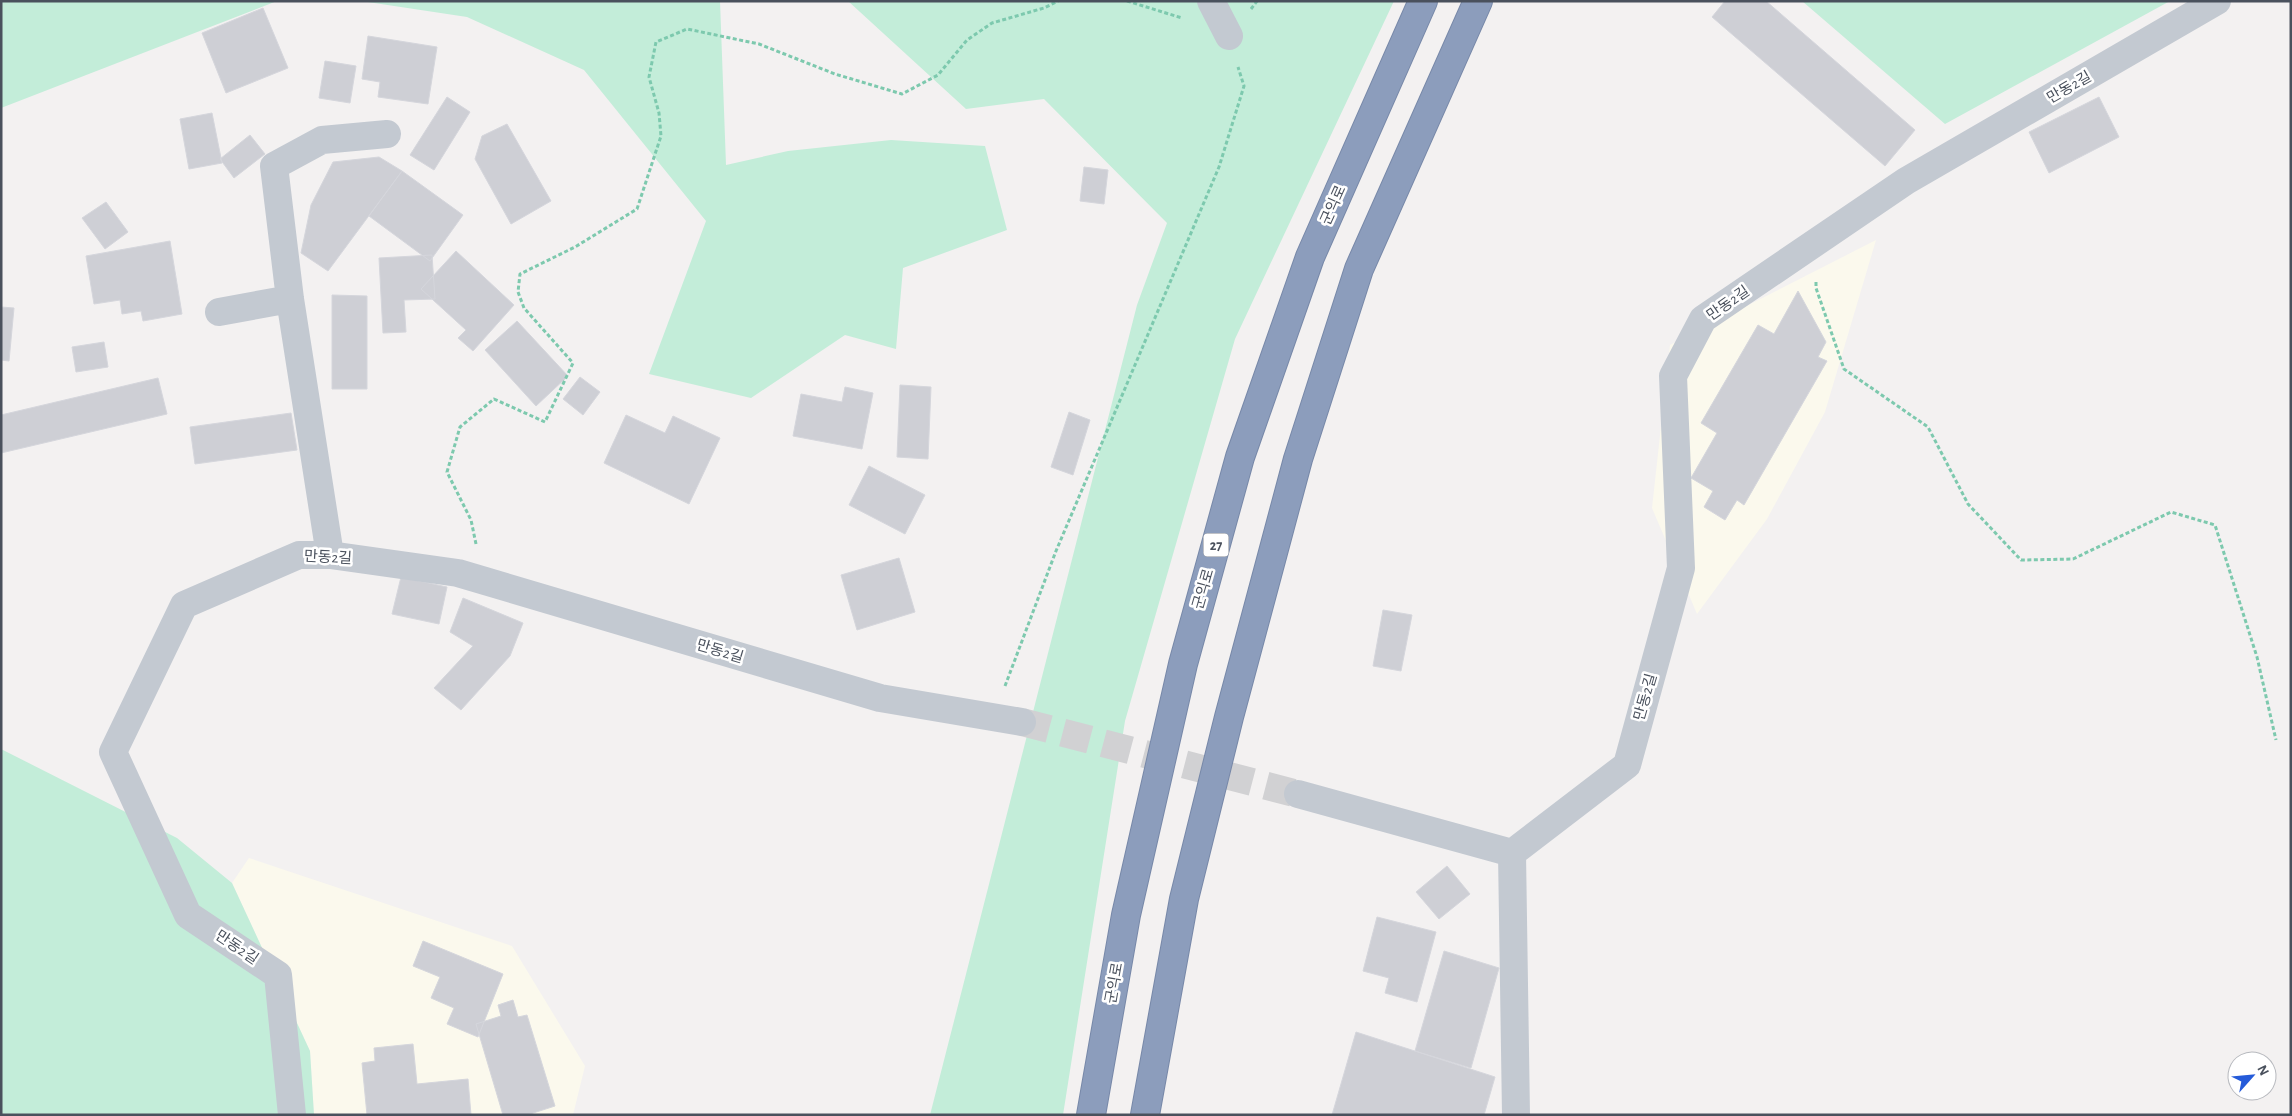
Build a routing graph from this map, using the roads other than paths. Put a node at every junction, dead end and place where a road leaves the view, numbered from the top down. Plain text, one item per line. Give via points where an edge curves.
1 (1211, 1) edge
2 (1423, 1) edge
3 (1478, 1) edge
4 (2217, 1) edge
5 (1229, 36) road end
6 (386, 134) dead end
7 (290, 299) junction
8 (219, 312) dead end
9 (330, 555) junction
10 (1022, 722) tunnel mouth
11 (1298, 794) tunnel mouth
12 (1512, 853) junction
13 (292, 1115) edge
14 (1091, 1115) edge
15 (1145, 1115) edge
16 (1516, 1115) edge

1 - 5 street
2 - 14 highway, 군익로 / 27 via 1310,257 1240,457 1183,664 1126,915
3 - 15 highway via 1359,269 1298,459 1184,899
4 - 12 street, 만동2길 via 1906,181 1703,319 1673,376 1681,568 1626,765
6 - 7 street via 322,140 274,166
7 - 8 street
7 - 9 street
9 - 10 street, 만동2길 via 458,573 880,698
9 - 13 street, 만동2길 via 299,555 184,605 114,752 188,915 278,975
11 - 12 street
12 - 16 street

